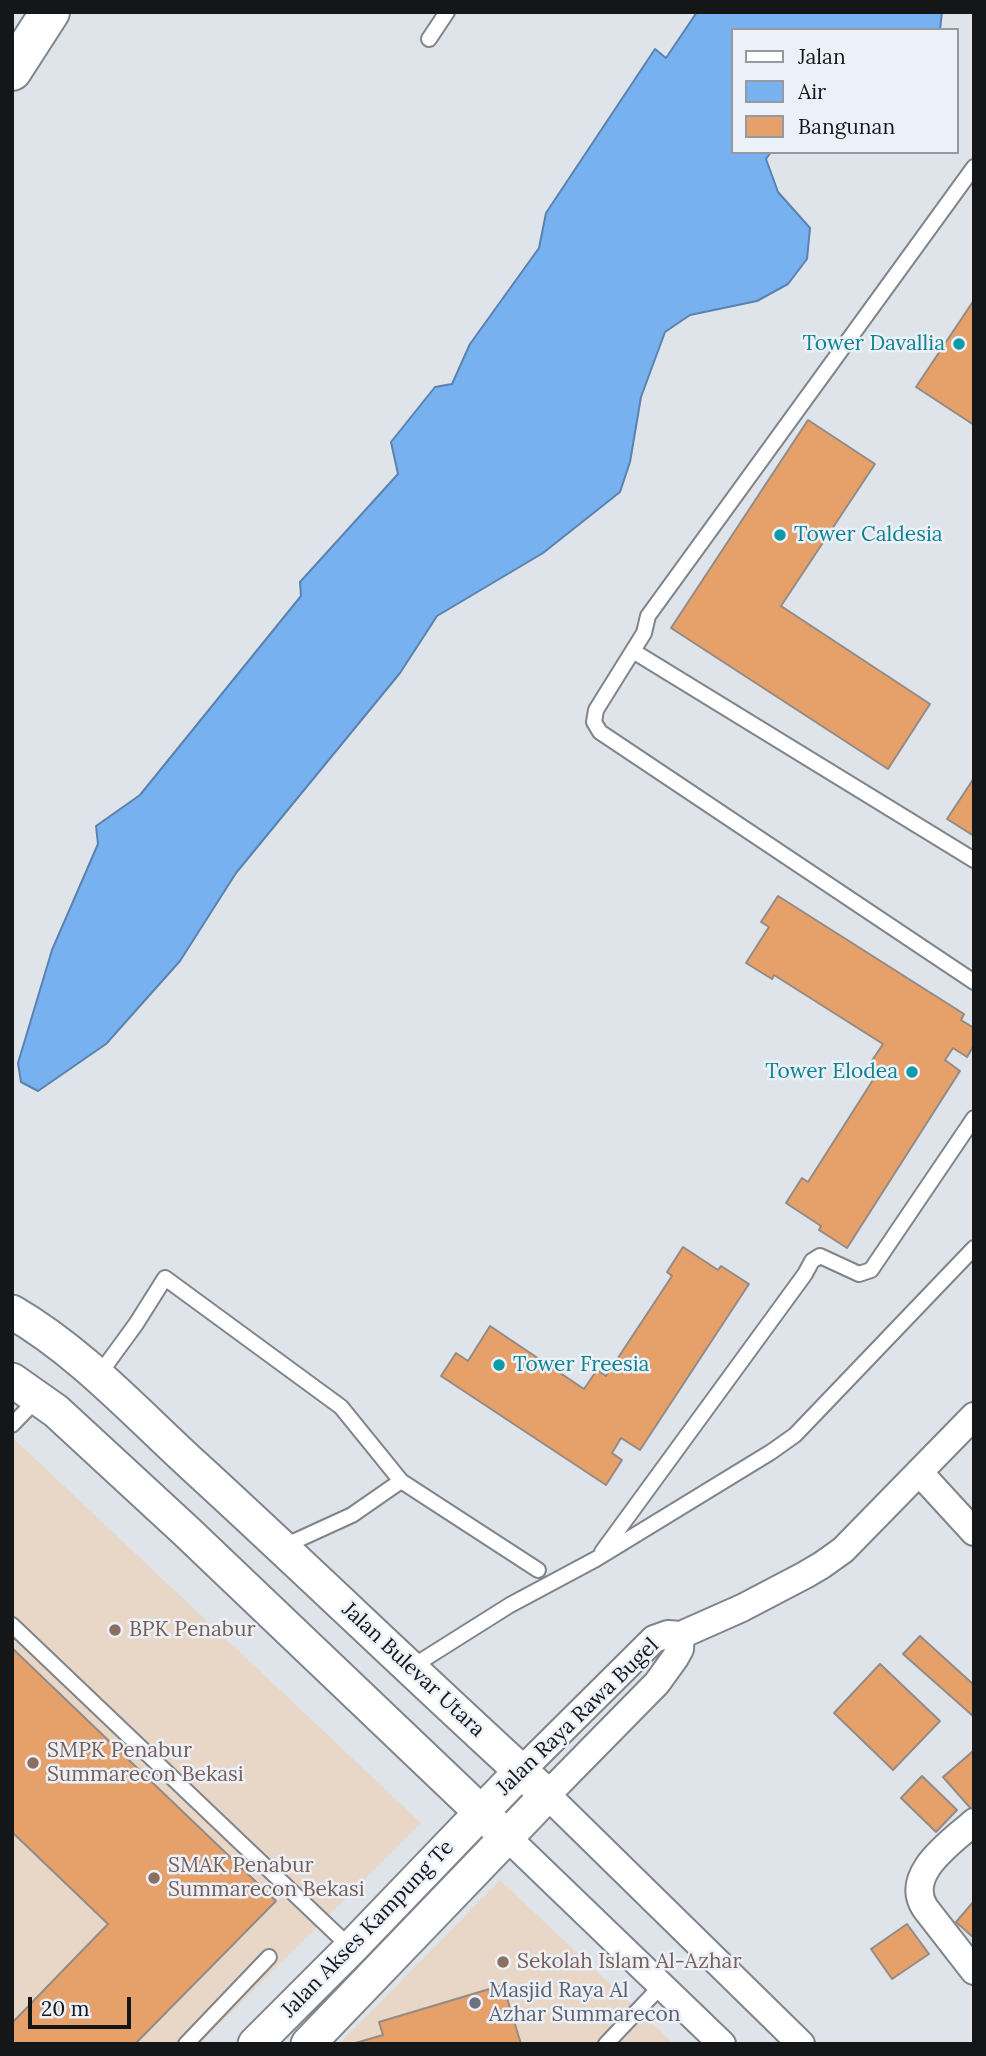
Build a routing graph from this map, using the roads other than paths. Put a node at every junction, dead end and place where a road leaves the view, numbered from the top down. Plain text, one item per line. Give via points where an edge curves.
1 (50, 12) edge
2 (447, 12) edge
3 (429, 40) dead end
4 (12, 71) edge
5 (974, 167) edge
6 (633, 651) junction
7 (974, 860) edge
8 (974, 982) edge
9 (974, 1118) edge
10 (974, 1248) edge
11 (12, 1312) edge
12 (97, 1377) junction
13 (26, 1389) edge
14 (974, 1416) edge
15 (12, 1425) edge
16 (919, 1472) junction
17 (401, 1481) junction
18 (974, 1532) edge
19 (282, 1547) junction
20 (596, 1559) junction
21 (538, 1570) dead end
22 (12, 1625) edge
23 (681, 1635) junction
24 (410, 1668) junction
25 (521, 1771) junction
26 (547, 1795) junction
27 (481, 1813) junction
28 (974, 1822) edge
29 (508, 1838) junction
30 (351, 1948) junction
31 (269, 1957) dead end
32 (974, 1971) edge
33 (661, 1986) junction
34 (186, 2044) edge
35 (255, 2044) edge
36 (308, 2044) edge
37 (606, 2044) edge
38 (722, 2044) edge
39 (801, 2044) edge

1 - 4 main road
2 - 3 lane
5 - 6 lane via 648,616
6 - 7 lane
6 - 8 lane via 596,710 594,722 600,732
9 - 20 lane via 871,1270 859,1274 820,1256 812,1261
10 - 20 lane via 795,1435
11 - 12 street, Jalan Bulevar Utara via 52,1337
12 - 17 lane via 165,1278 341,1407
12 - 19 street, Jalan Bulevar Utara
13 - 15 lane
13 - 27 street via 186,1531
14 - 16 street, Jalan Raya Rawa Bugel
16 - 18 street
16 - 23 street, Jalan Raya Rawa Bugel via 843,1550 822,1565
17 - 19 lane via 352,1515
17 - 21 lane
19 - 24 street, Jalan Bulevar Utara
20 - 24 lane via 510,1605
22 - 30 lane
23 - 25 street, Jalan Raya Rawa Bugel via 654,1639
23 - 26 street, Jalan Raya Rawa Bugel via 680,1648 657,1683
24 - 25 street, Jalan Bulevar Utara
25 - 26 street, Jalan Bulevar Utara
25 - 27 street, Jalan Raya Rawa Bugel
26 - 29 street, Jalan Raya Rawa Bugel
26 - 39 street, Jalan Bulevar Utara
27 - 29 street
27 - 30 street, Jalan Akses Kampung Te
28 - 32 street via 925,1868 919,1891 925,1908
29 - 33 street
29 - 36 street, Jalan Akses Kampung Te
30 - 35 street, Jalan Akses Kampung Te
31 - 34 lane
33 - 37 lane
33 - 38 street

